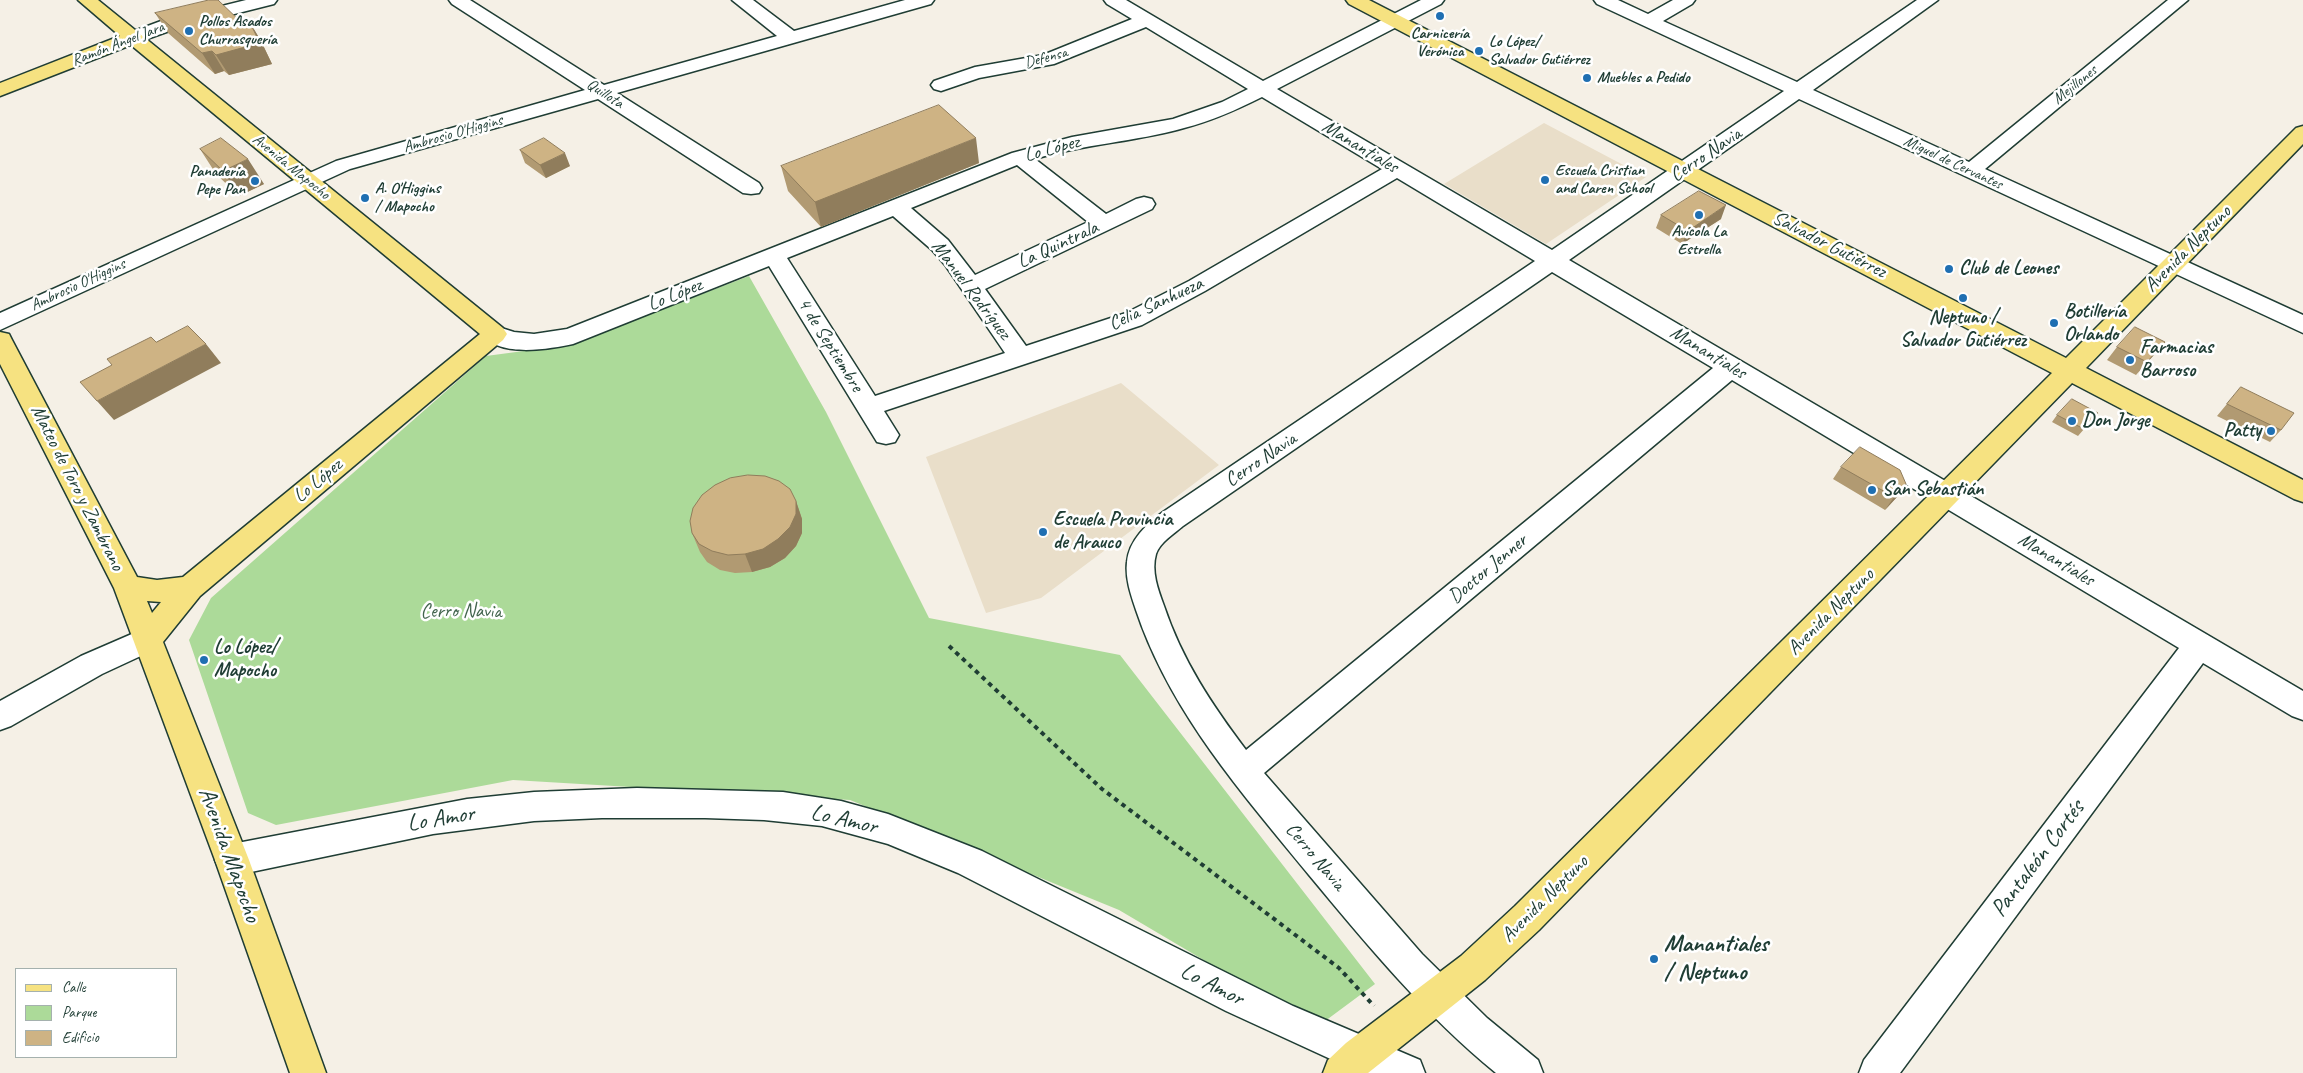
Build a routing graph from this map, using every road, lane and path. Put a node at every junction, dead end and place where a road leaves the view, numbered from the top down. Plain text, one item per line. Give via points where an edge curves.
1 (87, 0) edge
2 (268, 0) edge
3 (458, 0) edge
4 (741, 0) edge
5 (925, 0) edge
6 (1112, 0) edge
7 (1355, 0) edge
8 (1435, 0) edge
9 (1602, 0) edge
10 (1686, 0) edge
11 (1929, 0) edge
12 (2179, 0) edge
13 (1147, 20) junction
14 (1395, 21) junction
15 (1649, 21) junction
16 (133, 38) junction
17 (792, 39) junction
18 (941, 85) dead end
19 (1263, 89) junction
20 (0, 90) edge
21 (1799, 91) junction
22 (602, 92) junction
23 (2303, 132) edge
24 (1020, 157) junction
25 (1397, 169) junction
26 (1684, 170) junction
27 (1970, 171) junction
28 (307, 180) junction
29 (751, 188) dead end
30 (1144, 204) dead end
31 (896, 207) junction
32 (1104, 223) junction
33 (774, 255) junction
34 (1552, 261) junction
35 (2173, 265) junction
36 (971, 286) junction
37 (0, 322) edge
38 (2303, 325) edge
39 (495, 334) junction
40 (0, 340) edge
41 (1020, 357) junction
42 (1731, 367) junction
43 (2069, 370) junction
44 (869, 407) junction
45 (886, 435) dead end
46 (2303, 492) edge
47 (1947, 495) junction
48 (128, 588) junction
49 (190, 588) junction
50 (148, 639) junction
51 (2199, 645) junction
52 (949, 646) dead end
53 (2303, 707) edge
54 (0, 717) edge
55 (1244, 770) junction
56 (232, 860) junction
57 (1439, 995) junction
58 (1396, 1028) junction
59 (1350, 1064) edge
60 (308, 1073) edge
61 (1406, 1073) edge
62 (1525, 1073) edge
63 (1877, 1073) edge

1 - 16 main road, Avenida Mapocho
2 - 16 street, Ramón Ángel Jara via 168,25
3 - 22 street, Quillota
4 - 17 street
5 - 17 street, Ambrosio O'Higgins
6 - 13 street, Manantiales
7 - 14 main road, Salvador Gutiérrez
8 - 14 street, Lo López
9 - 15 street, Miguel de Cervantes
10 - 15 street
11 - 21 street, Cerro Navia
12 - 27 street, Mejillones
13 - 18 street, Defensa via 1061,55 975,73
13 - 19 street, Manantiales
14 - 19 street, Lo López
14 - 26 main road, Salvador Gutiérrez
15 - 21 street, Miguel de Cervantes
16 - 20 main road, Ramón Ángel Jara
16 - 28 main road, Avenida Mapocho
17 - 22 street, Ambrosio O'Higgins
19 - 24 street, Lo López via 1214,113 1179,125 1067,143
19 - 25 street, Manantiales
21 - 26 street, Cerro Navia
21 - 27 street, Miguel de Cervantes
22 - 28 street, Ambrosio O'Higgins via 357,161
22 - 29 street, Quillota
23 - 35 main road, Avenida Neptuno
24 - 31 street, Lo López
24 - 32 street
25 - 34 street, Manantiales
25 - 41 street, Celia Sanhueza via 1134,319
26 - 34 street, Cerro Navia
26 - 43 main road, Salvador Gutiérrez
27 - 35 street, Miguel de Cervantes
28 - 37 street, Ambrosio O'Higgins
28 - 39 main road, Avenida Mapocho
30 - 32 street, La Quintrala
31 - 33 street, Lo López
31 - 36 street, Manuel Rodríguez via 940,244
32 - 36 street, La Quintrala
33 - 39 street, Lo López via 574,336 528,342
33 - 44 street, 4 de Septiembre
34 - 42 street, Manantiales
34 - 55 street, Cerro Navia via 1173,519 1148,542 1140,569 1161,642 1203,713
35 - 38 street, Miguel de Cervantes
35 - 43 main road, Avenida Neptuno
36 - 41 street, Manuel Rodríguez
39 - 49 main road, Lo López
40 - 48 main road, Mateo de Toro y Zambrano
41 - 44 street, Celia Sanhueza
42 - 47 street, Manantiales
42 - 55 street, Doctor Jenner
43 - 46 main road, Salvador Gutiérrez
43 - 47 main road, Avenida Neptuno
44 - 45 street, 4 de Septiembre
47 - 51 street, Manantiales
47 - 57 main road, Avenida Neptuno via 1527,918 1474,968
48 - 49 main road via 157,591
48 - 50 main road, Mateo de Toro y Zambrano
49 - 50 main road, Lo López
50 - 54 street, Lo López via 111,654
50 - 56 main road, Avenida Mapocho
51 - 53 street, Manantiales
51 - 63 street, Pantaleón Cortés
52 - 58 path via 1102,790 1339,968
55 - 57 street, Cerro Navia via 1362,913
56 - 59 street, Lo Amor via 434,819 544,805 672,802 774,806 857,819 943,850 1041,897 1290,1025
56 - 60 main road, Avenida Mapocho
57 - 58 main road, Avenida Neptuno
57 - 62 street, Cerro Navia via 1466,1024
58 - 59 main road, Avenida Neptuno
59 - 61 street, Lo Amor

